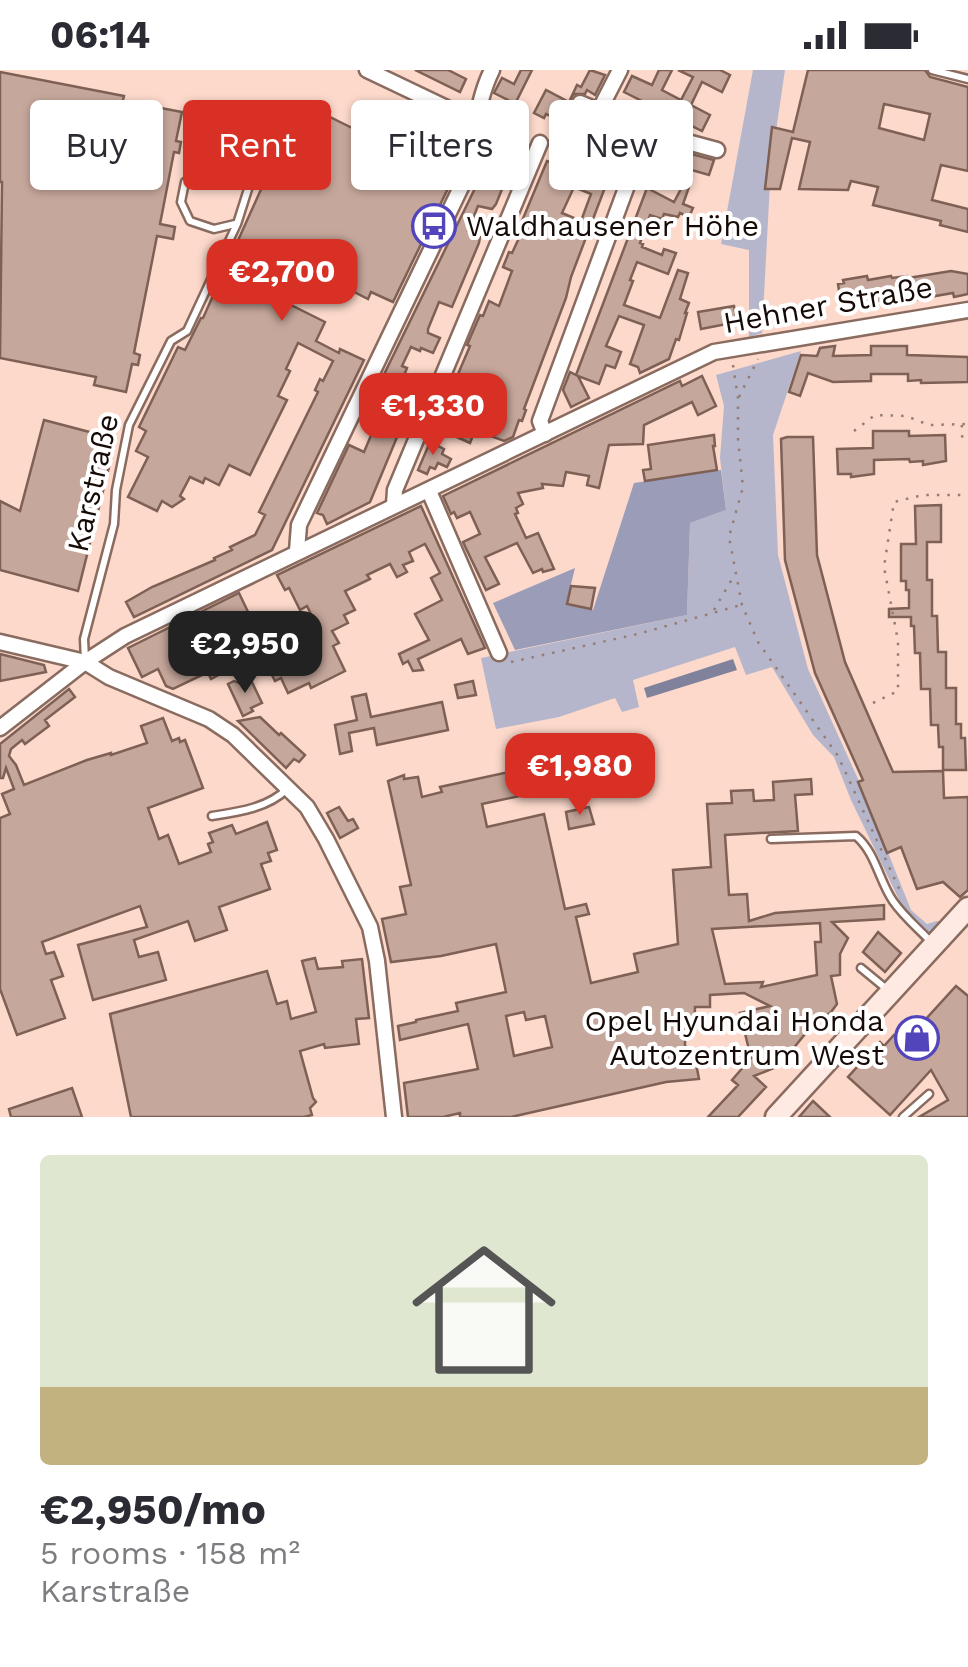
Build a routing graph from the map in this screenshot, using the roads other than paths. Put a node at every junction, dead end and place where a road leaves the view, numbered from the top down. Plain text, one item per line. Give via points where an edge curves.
1 (367, 70) edge
2 (492, 70) edge
3 (620, 70) edge
4 (932, 70) edge
5 (968, 79) edge
6 (430, 100) edge
7 (480, 100) edge
8 (605, 100) edge
9 (540, 144) dead end
10 (693, 144) edge
11 (717, 150) dead end
12 (183, 190) edge
13 (248, 190) edge
14 (459, 190) edge
15 (625, 190) edge
16 (237, 224) junction
17 (968, 310) edge
18 (546, 434) junction
19 (429, 491) junction
20 (394, 505) junction
21 (297, 552) junction
22 (0, 642) edge
23 (499, 652) road end
24 (86, 662) junction
25 (0, 728) edge
26 (288, 788) junction
27 (212, 816) dead end
28 (771, 839) dead end
29 (968, 908) edge
30 (934, 945) junction
31 (861, 968) dead end
32 (890, 992) junction
33 (929, 1094) dead end
34 (394, 1117) edge
35 (776, 1117) edge
36 (902, 1117) edge

1 - 6 street
2 - 7 street
3 - 8 street
4 - 5 lane
9 - 20 street
10 - 11 street
12 - 16 lane via 190,221 214,229
13 - 16 lane, Karstraße
14 - 21 street via 298,525
15 - 18 street via 540,422
16 - 24 lane, Karstraße via 187,330 171,341 129,426 114,524 84,639
17 - 18 street, Hehner Straße via 714,352
18 - 19 street, Hehner Straße
19 - 20 street, Hehner Straße
19 - 23 street
20 - 21 street, Hehner Straße
21 - 24 street, Hehner Straße via 125,636
22 - 24 street
24 - 25 street, Hehner Straße
24 - 26 street via 210,718
26 - 27 lane via 277,800
26 - 34 street via 314,818 370,927 378,960 382,1080
28 - 30 lane via 856,836 892,900
29 - 30 main road
30 - 32 main road
31 - 32 lane
32 - 35 main road
33 - 36 lane

